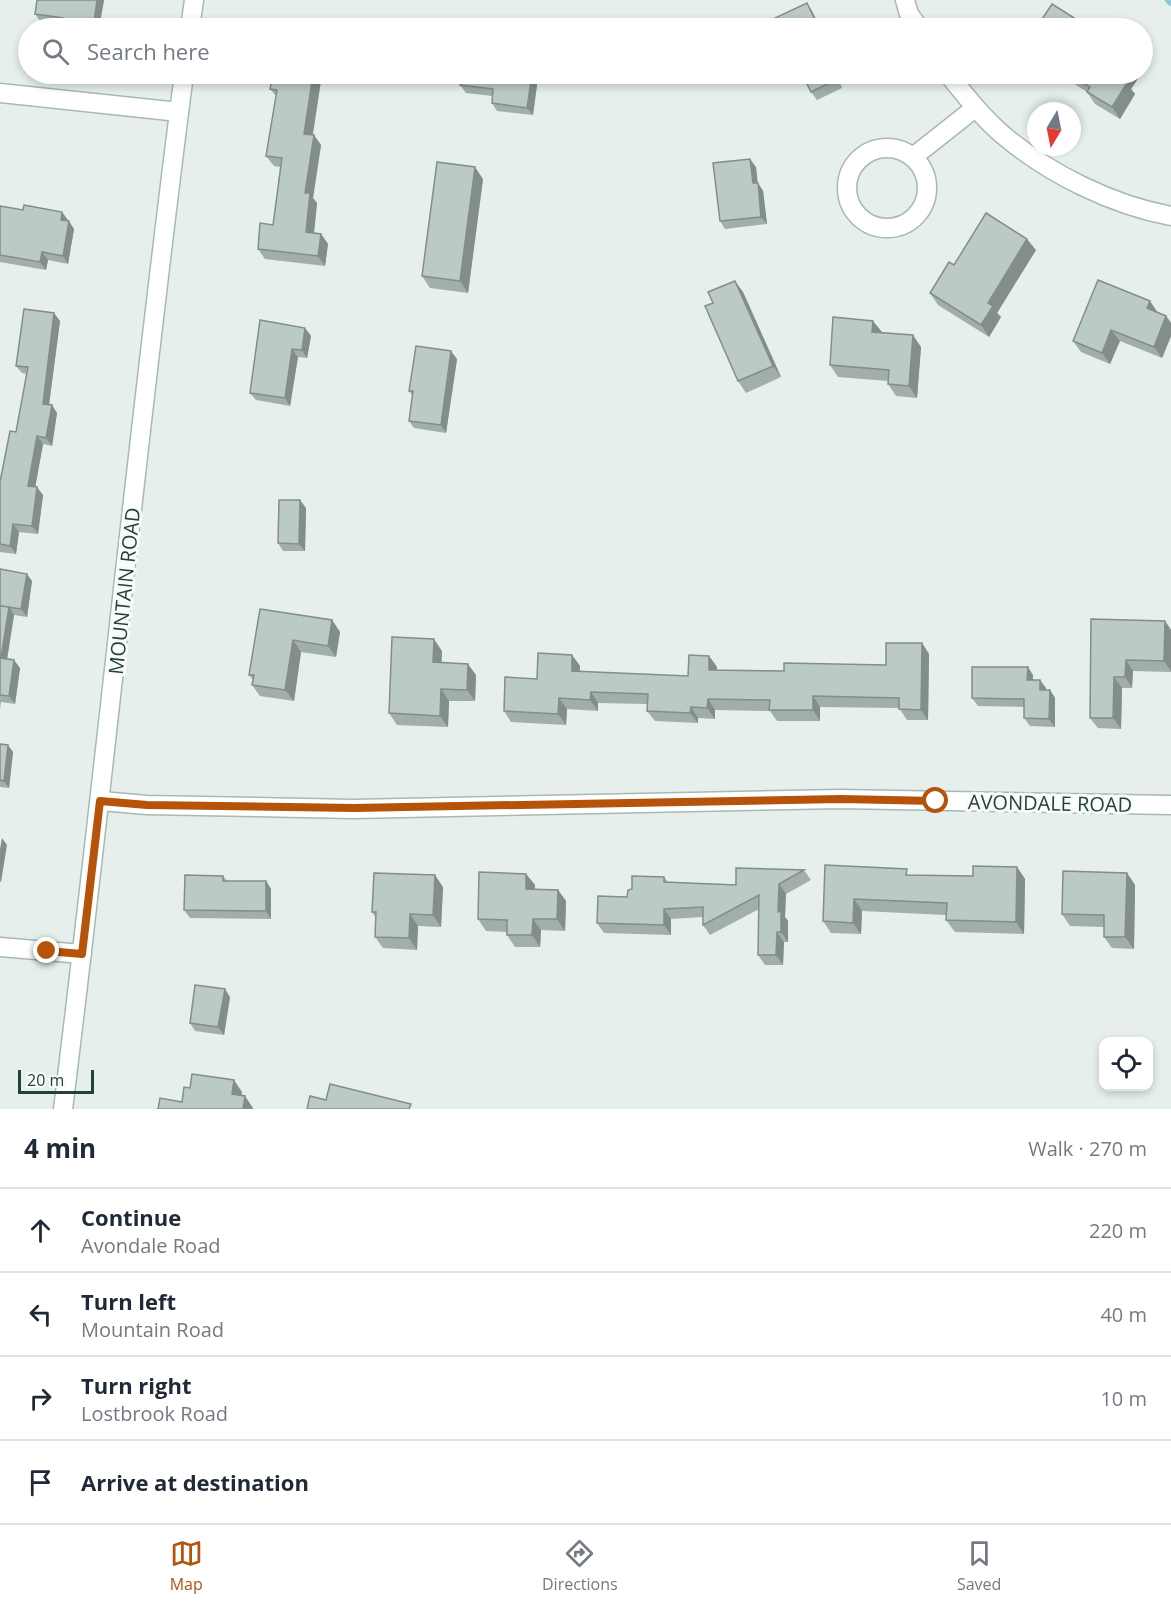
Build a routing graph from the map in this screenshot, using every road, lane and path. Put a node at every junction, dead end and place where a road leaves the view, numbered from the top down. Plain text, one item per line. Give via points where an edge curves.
1 (194, 0) edge
2 (905, 0) edge
3 (191, 18) edge
4 (912, 18) edge
5 (183, 84) edge
6 (956, 84) edge
7 (0, 93) edge
8 (975, 108) junction
9 (179, 112) junction
10 (913, 157) junction
11 (1171, 216) edge
12 (100, 801) junction
13 (1171, 805) edge
14 (0, 947) edge
15 (82, 954) junction
16 (63, 1109) edge

1 - 3 street
2 - 4 street
5 - 9 street, MOUNTAIN ROAD
6 - 8 street
7 - 9 street
8 - 10 street
8 - 11 street via 1004,136 1093,192 1147,212
9 - 12 street, MOUNTAIN ROAD
10 - 10 street via 902,150 876,148 855,163 847,193 853,211 862,220 875,227 889,228 902,225 918,213 927,194 927,180
12 - 13 street, AVONDALE ROAD via 354,808 841,799
12 - 15 street, MOUNTAIN ROAD
14 - 15 street
15 - 16 street, MOUNTAIN ROAD

